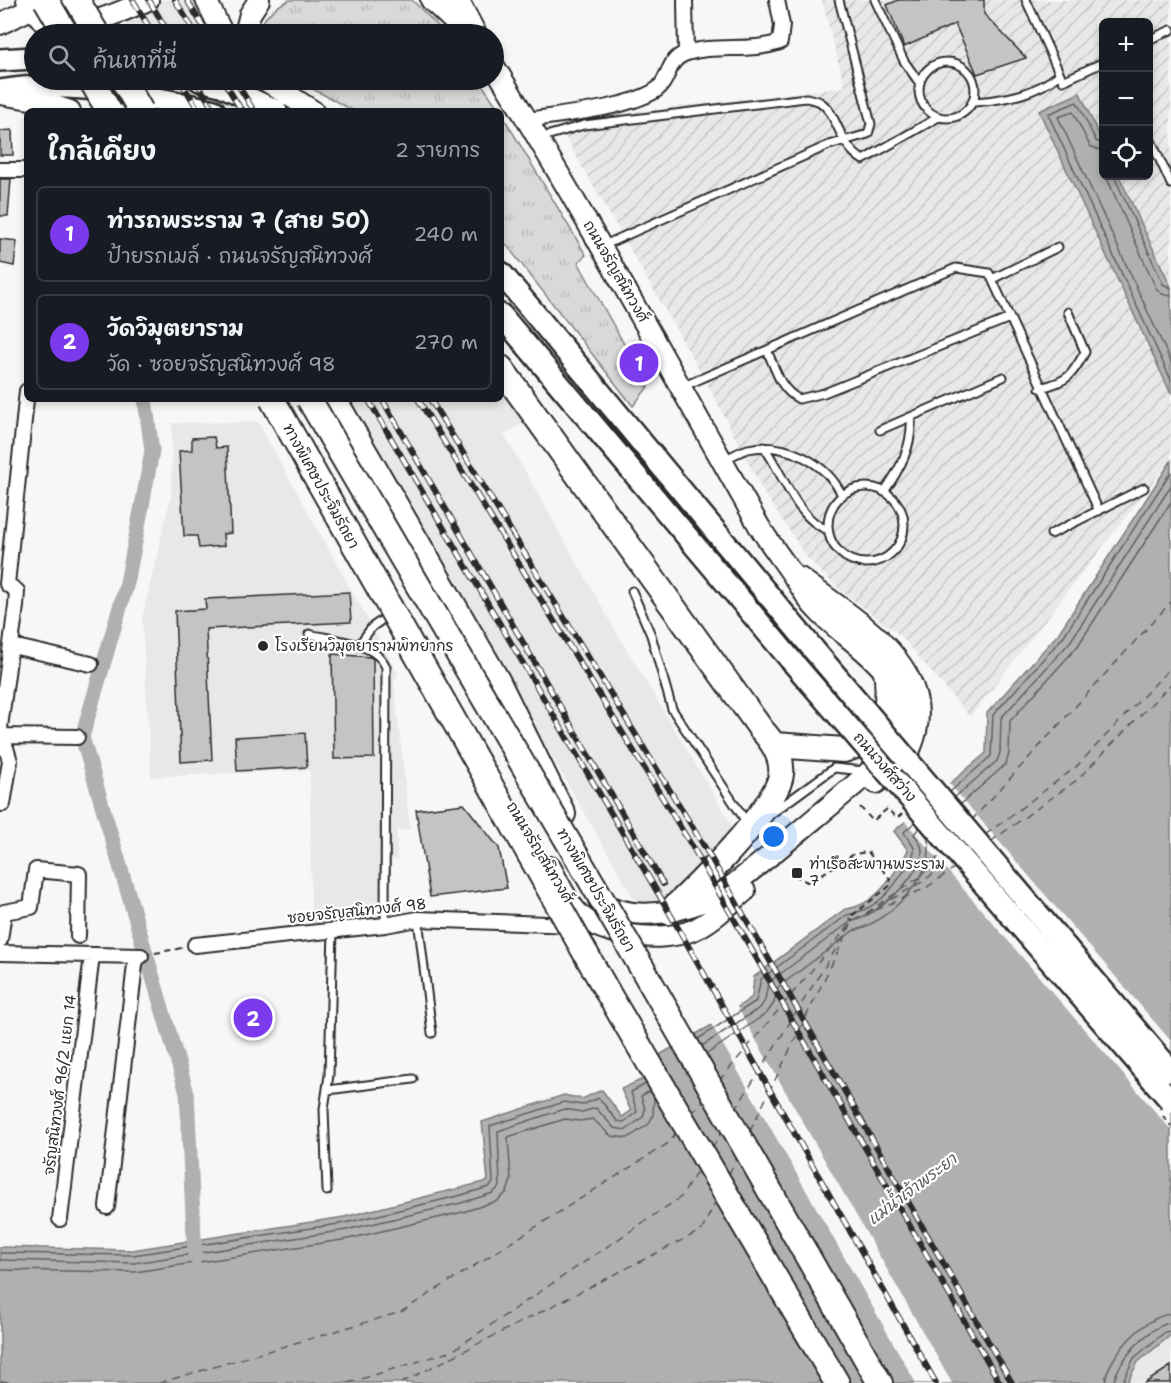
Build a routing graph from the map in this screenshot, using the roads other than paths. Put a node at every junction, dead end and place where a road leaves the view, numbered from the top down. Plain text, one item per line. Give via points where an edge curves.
1 (77, 0) edge
2 (148, 0) edge
3 (206, 0) edge
4 (259, 0) edge
5 (431, 0) edge
6 (458, 0) edge
7 (685, 0) edge
8 (777, 0) edge
9 (839, 0) edge
10 (875, 0) edge
11 (1026, 0) edge
12 (34, 2) edge
13 (3, 22) edge
14 (46, 24) edge
15 (56, 24) edge
16 (82, 24) edge
17 (91, 24) edge
18 (218, 24) edge
19 (248, 24) edge
20 (456, 24) edge
21 (471, 24) edge
22 (1171, 30) edge
23 (1153, 38) edge
24 (686, 53) junction
25 (24, 59) edge
26 (0, 60) edge
27 (1099, 64) edge
28 (1060, 74) junction
29 (918, 81) junction
30 (504, 82) edge
31 (24, 87) edge
32 (97, 90) edge
33 (109, 90) edge
34 (129, 90) edge
35 (232, 90) edge
36 (280, 90) edge
37 (0, 92) edge
38 (975, 102) junction
39 (61, 108) edge
40 (107, 108) edge
41 (139, 108) edge
42 (199, 108) edge
43 (270, 108) edge
44 (308, 108) edge
45 (937, 118) junction
46 (528, 120) junction
47 (539, 138) junction
48 (843, 141) junction
49 (1153, 143) edge
50 (0, 170) edge
51 (24, 170) edge
52 (1171, 184) edge
53 (602, 246) junction
54 (1058, 247) dead end
55 (504, 277) edge
56 (992, 279) junction
57 (1068, 312) dead end
58 (1010, 318) junction
59 (504, 319) edge
60 (767, 350) junction
61 (504, 372) edge
62 (1003, 377) dead end
63 (681, 387) junction
64 (1040, 388) junction
65 (26, 402) edge
66 (268, 402) edge
67 (274, 402) edge
68 (311, 402) edge
69 (317, 402) edge
70 (336, 402) edge
71 (911, 417) junction
72 (880, 430) dead end
73 (764, 447) junction
74 (723, 460) junction
75 (1144, 488) dead end
76 (885, 492) junction
77 (842, 495) junction
78 (1099, 511) junction
79 (828, 530) junction
80 (1051, 534) dead end
81 (791, 571) junction
82 (4, 584) edge
83 (632, 591) dead end
84 (396, 610) junction
85 (309, 634) dead end
86 (877, 639) junction
87 (12, 646) junction
88 (358, 646) junction
89 (91, 664) dead end
90 (889, 678) junction
91 (1, 730) edge
92 (77, 737) dead end
93 (775, 745) junction
94 (869, 772) junction
95 (3, 804) dead end
96 (749, 827) junction
97 (582, 867) junction
98 (669, 912) junction
99 (418, 919) junction
100 (384, 925) junction
101 (595, 926) junction
102 (333, 930) junction
103 (78, 936) dead end
104 (0, 940) edge
105 (195, 945) dead end
106 (0, 953) edge
107 (92, 955) junction
108 (432, 1033) dead end
109 (1171, 1071) edge
110 (413, 1079) dead end
111 (328, 1090) junction
112 (1171, 1101) edge
113 (327, 1191) dead end
114 (107, 1207) dead end
115 (60, 1219) dead end
116 (837, 1383) edge
117 (880, 1383) edge

1 - 17 highway, bridge
2 - 16 main road
3 - 18 main road
4 - 19 main road
5 - 20 main road
6 - 21 main road
7 - 24 street
8 - 24 street via 782,25 780,42
9 - 48 lane via 871,124 868,134
10 - 29 lane
11 - 28 lane
12 - 13 main road
12 - 14 main road
12 - 15 highway, bridge
22 - 23 lane
24 - 46 street via 672,63 664,83 652,93
25 - 26 main road
27 - 28 lane via 1063,81
28 - 38 lane via 1048,84 1013,99
29 - 38 lane via 934,63 957,62 975,78
29 - 45 lane via 920,104
30 - 46 main road, ถนนจรัญสนิทวงศ์
31 - 37 main road
32 - 40 highway, bridge
33 - 42 main road
34 - 41 highway, bridge
35 - 43 main road
36 - 44 main road
37 - 39 main road
38 - 45 lane via 959,118
45 - 48 lane via 863,160
46 - 47 main road, ถนนจรัญสนิทวงศ์
47 - 48 lane via 584,125 806,98 825,107
47 - 53 main road, ถนนจรัญสนิทวงศ์
48 - 53 lane
49 - 52 lane
50 - 51 street
53 - 63 main road, ถนนจรัญสนิทวงศ์
54 - 56 lane
55 - 109 main road, ถนนวงศ์สว่าง, bridge
56 - 58 lane
56 - 60 lane via 989,273 956,268
57 - 64 lane via 1085,352 1071,377
58 - 60 lane via 824,393 799,399 790,395 780,382
58 - 64 lane
59 - 112 main road, ถนนวงศ์สว่าง, bridge via 598,434
60 - 63 lane
61 - 93 highway
62 - 71 lane
63 - 74 main road, ถนนจรัญสนิทวงศ์
64 - 78 lane
65 - 82 street
66 - 84 main road, ถนนจรัญสนิทวงศ์ via 345,539
67 - 116 highway, ทางพิเศษประจิมรัถยา, bridge via 608,993
68 - 97 highway, ทางพิเศษประจิมรัถยา, bridge
69 - 98 main road, ถนนจรัญสนิทวงศ์ via 573,870 607,907 645,914
70 - 97 highway, bridge via 497,680 567,823
71 - 72 lane
71 - 76 lane via 906,455
73 - 74 lane via 747,449
73 - 77 lane via 810,461
73 - 79 lane via 802,509 813,522
74 - 81 main road, ถนนจรัญสนิทวงศ์ via 761,529
75 - 78 lane
76 - 77 lane via 863,487
76 - 79 lane via 899,508 903,524 900,541 887,556 869,563 850,560 835,547
77 - 79 lane via 831,511
78 - 80 lane
81 - 86 main road, ถนนจรัญสนิทวงศ์
81 - 90 main road, ถนนจรัญสนิทวงศ์ via 809,601
82 - 87 street via 16,591
83 - 96 lane via 651,635 672,709
84 - 88 lane via 372,627
84 - 101 main road, ถนนจรัญสนิทวงศ์ via 576,910
85 - 88 lane
86 - 90 highway
86 - 101 main road, ถนนจรัญสนิทวงศ์ via 894,655 914,687 916,728 910,748 898,762 694,930 671,936 642,936
87 - 89 street
87 - 91 street
88 - 100 lane via 382,656 386,667
90 - 93 highway via 886,712 876,739 844,750
90 - 94 main road, ถนนจรัญสนิทวงศ์ via 899,708 897,726 889,748
91 - 92 street
91 - 95 street via 10,761
93 - 96 highway via 781,773 775,792
94 - 96 lane via 834,768
94 - 98 main road, ถนนจรัญสนิทวงศ์ via 724,892 699,905
96 - 98 highway
97 - 117 highway, ทางพิเศษประจิมรัถยา, bridge
99 - 100 street, ซอยจรัญสนิทวงศ์ 98
99 - 101 street, ซอยจรัญสนิทวงศ์ 98
99 - 108 lane
100 - 102 street, ซอยจรัญสนิทวงศ์ 98
102 - 105 street, ซอยจรัญสนิทวงศ์ 98
102 - 111 lane
103 - 104 street via 79,874 36,870 31,907 4,912
106 - 107 street
107 - 114 street via 138,956
107 - 115 street, จรัญสนิทวงศ์ 96/2 แยก 14
110 - 111 lane
111 - 113 lane via 324,1109

